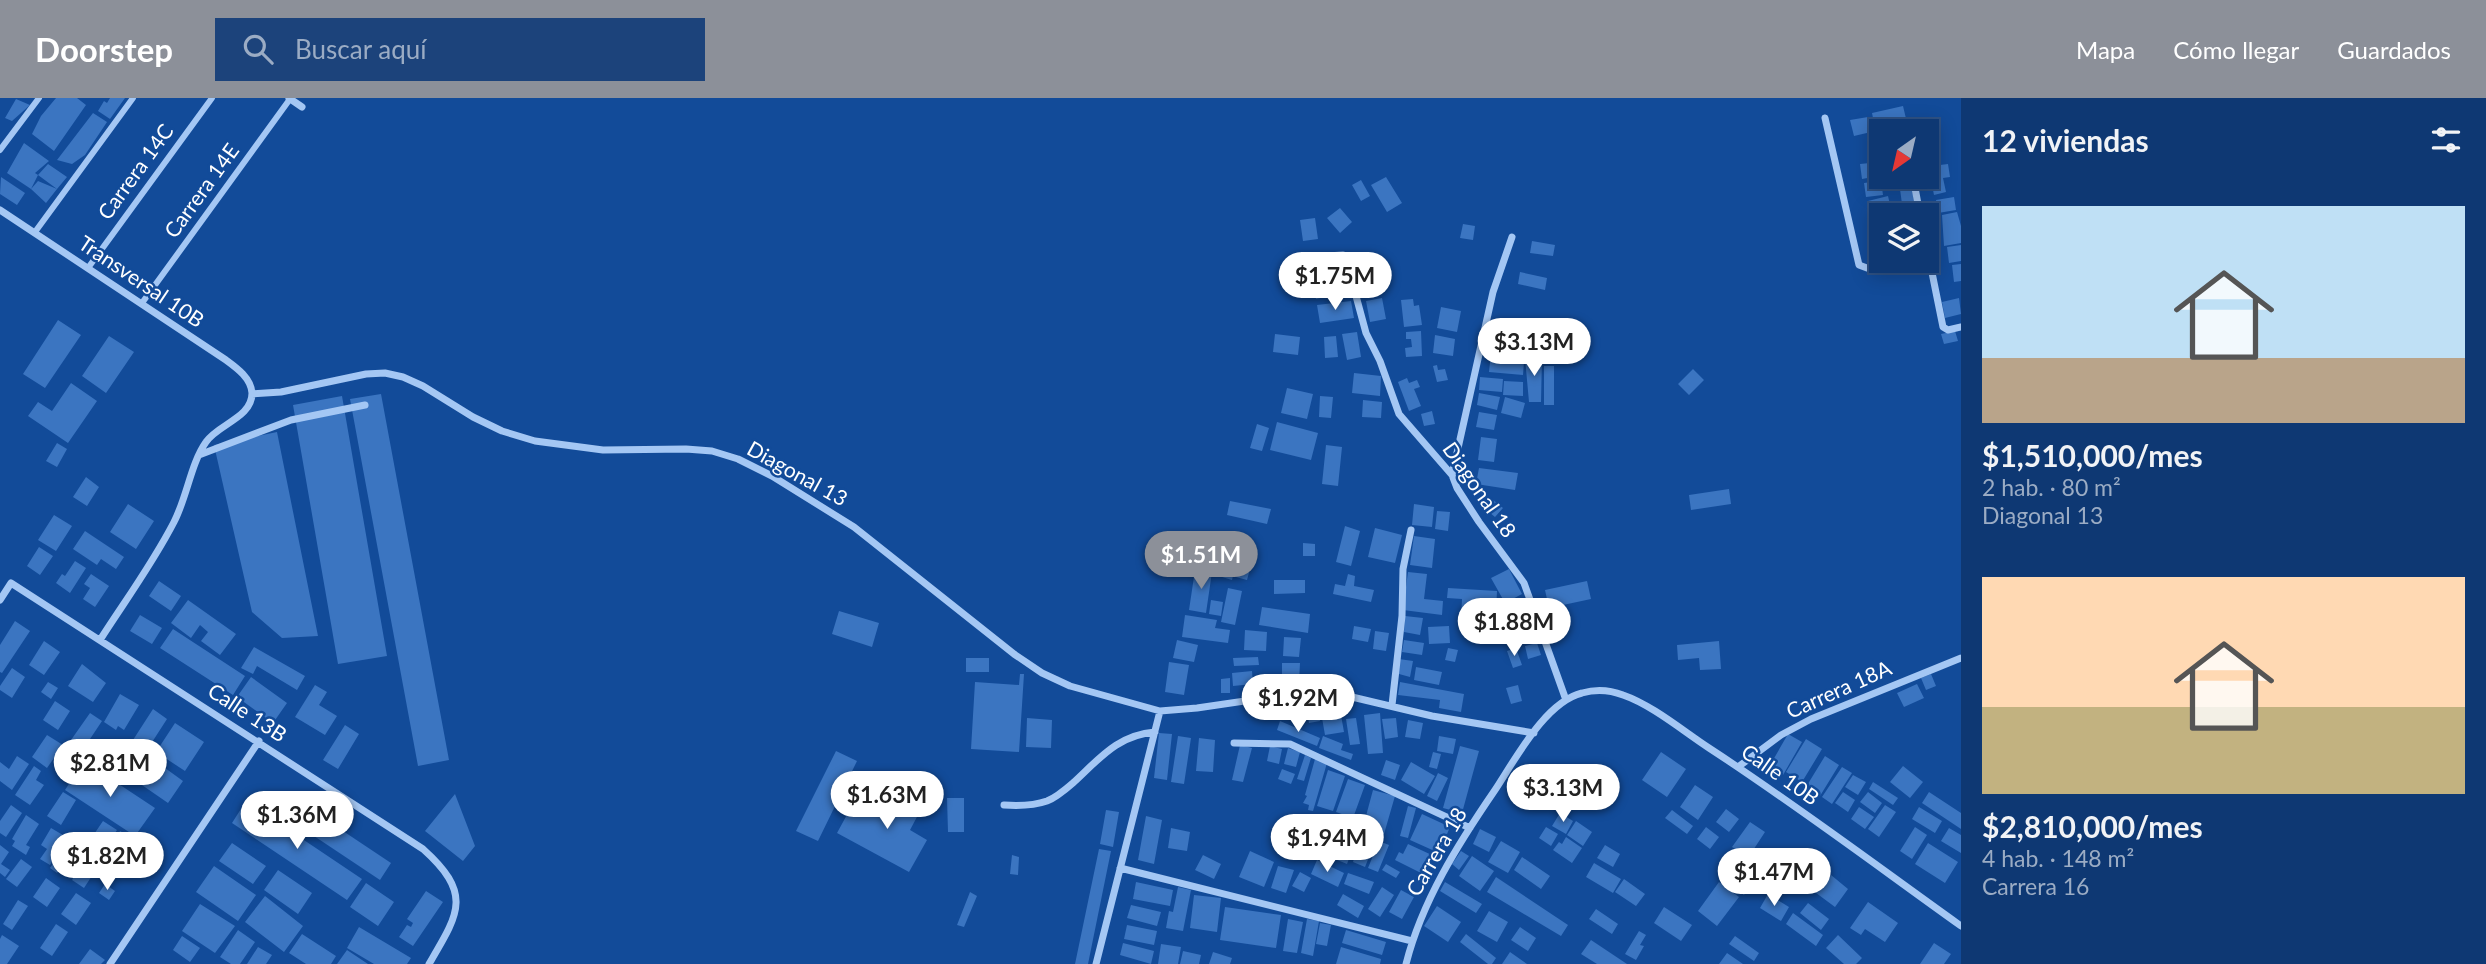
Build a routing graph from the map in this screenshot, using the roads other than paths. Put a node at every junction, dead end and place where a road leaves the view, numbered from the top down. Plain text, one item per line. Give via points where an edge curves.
1 (40, 98) edge
2 (133, 98) edge
3 (212, 98) edge
4 (290, 99) edge
5 (302, 107) dead end
6 (1825, 118) dead end
7 (0, 150) edge
8 (0, 209) edge
9 (35, 232) junction
10 (1512, 237) dead end
11 (1311, 257) dead end
12 (88, 268) junction
13 (1869, 268) edge
14 (1929, 273) edge
15 (142, 303) junction
16 (1961, 327) edge
17 (252, 394) junction
18 (365, 405) dead end
19 (198, 456) junction
20 (1452, 475) junction
21 (1411, 530) dead end
22 (0, 600) edge
23 (100, 640) junction
24 (1961, 658) edge
25 (1566, 699) junction
26 (1392, 705) junction
27 (1160, 711) junction
28 (1155, 732) junction
29 (1534, 733) junction
30 (259, 741) junction
31 (1234, 743) dead end
32 (1738, 767) junction
33 (1004, 805) dead end
34 (1470, 828) junction
35 (1120, 868) junction
36 (1961, 926) edge
37 (1412, 941) junction
38 (110, 964) edge
39 (429, 964) edge
40 (1096, 964) edge
41 (1406, 964) edge

1 - 7 street
2 - 9 street
3 - 12 street, Carrera 14C
4 - 5 street
4 - 15 street, Carrera 14E
6 - 13 street via 1859,265
8 - 9 street, Transversal 10B
9 - 12 street, Transversal 10B
10 - 20 street via 1493,292
11 - 20 street, Diagonal 18 via 1337,254 1346,259 1366,333 1399,414
12 - 15 street, Transversal 10B
14 - 16 street via 1943,327
15 - 17 street, Transversal 10B via 242,372
17 - 19 street via 242,414 214,432
17 - 27 street, Diagonal 13 via 385,373 423,386 502,431 535,441 603,450 712,451 738,459 854,527 1042,673 1070,686
18 - 19 street via 291,420
19 - 23 street via 173,525
20 - 25 street, Diagonal 18 via 1479,522 1524,583
21 - 26 street via 1403,569
22 - 23 street, Calle 13B via 11,583
23 - 30 street, Calle 13B
24 - 32 street, Carrera 18A via 1811,719
25 - 29 street, Carrera 18
25 - 32 street, Calle 10B via 1595,690 1625,695
26 - 27 street, Diagonal 13 via 1311,692
26 - 29 street, Diagonal 13
27 - 28 street
28 - 33 street via 1124,738 1049,800 1027,806
28 - 35 street
29 - 34 street, Carrera 18
30 - 38 street
30 - 39 street, Calle 13B via 442,865 454,883 457,903 452,925
31 - 34 street via 1290,744
32 - 36 street, Calle 10B
34 - 37 street, Carrera 18
35 - 37 street
35 - 40 street
37 - 41 street, Carrera 18

